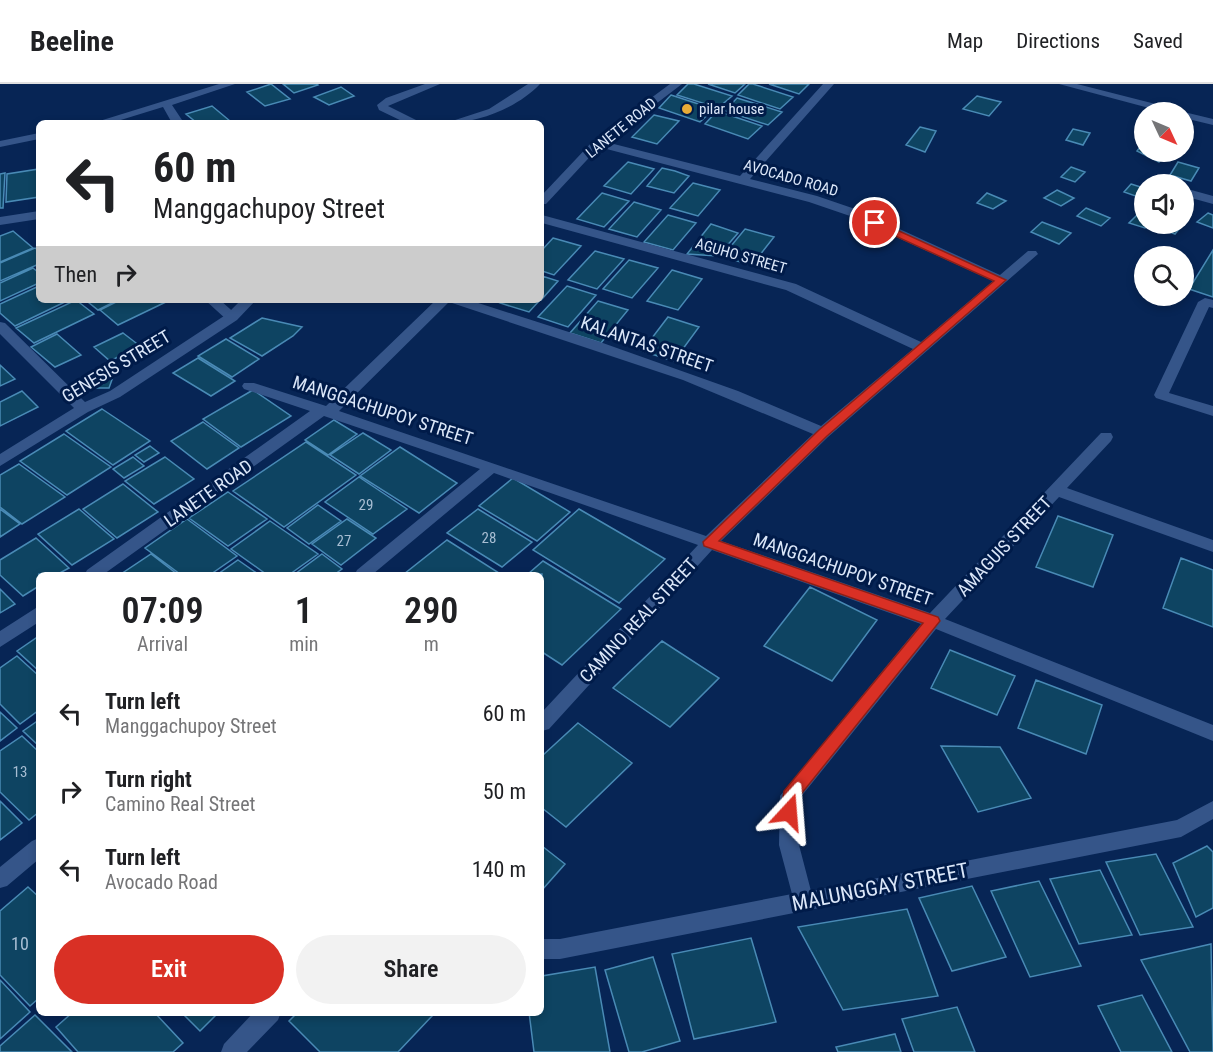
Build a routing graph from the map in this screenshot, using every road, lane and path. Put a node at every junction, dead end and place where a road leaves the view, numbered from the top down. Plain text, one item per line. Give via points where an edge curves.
1 (230, 84) edge
2 (435, 84) edge
3 (535, 84) edge
4 (677, 84) edge
5 (829, 84) edge
6 (1064, 84) edge
7 (1135, 102) edge
8 (166, 104) junction
9 (1194, 117) edge
10 (110, 120) edge
11 (176, 120) edge
12 (409, 120) edge
13 (462, 120) edge
14 (1213, 122) edge
15 (36, 137) edge
16 (597, 143) junction
17 (0, 144) edge
18 (742, 181) junction
19 (1194, 195) edge
20 (544, 199) edge
21 (1213, 201) edge
22 (36, 215) edge
23 (544, 220) edge
24 (0, 221) edge
25 (1032, 254) dead end
26 (1001, 280) junction
27 (216, 303) edge
28 (246, 303) edge
29 (441, 303) edge
30 (465, 303) edge
31 (1213, 304) edge
32 (232, 316) junction
33 (0, 326) edge
34 (922, 348) junction
35 (249, 386) dead end
36 (82, 409) junction
37 (326, 411) junction
38 (1213, 411) edge
39 (823, 433) junction
40 (1106, 437) dead end
41 (0, 461) edge
42 (492, 467) junction
43 (1056, 490) junction
44 (709, 542) junction
45 (1213, 546) edge
46 (96, 572) edge
47 (365, 572) edge
48 (36, 615) edge
49 (933, 621) junction
50 (0, 640) edge
51 (544, 722) edge
52 (1213, 733) edge
53 (1213, 809) edge
54 (36, 849) edge
55 (0, 879) edge
56 (804, 902) junction
57 (544, 949) edge
58 (266, 1016) edge
59 (232, 1052) edge

1 - 8 street
2 - 12 street via 382,105 384,110
3 - 13 street via 493,111
4 - 16 street, LANETE ROAD
5 - 18 street
6 - 7 street
8 - 10 street
8 - 11 street
9 - 14 street
15 - 17 street
16 - 18 street, AVOCADO ROAD
16 - 20 street, LANETE ROAD
18 - 26 street, AVOCADO ROAD via 854,213
19 - 21 street
22 - 24 street
23 - 34 street, AGUHO STREET via 791,287
25 - 26 street, CAMINO REAL STREET
26 - 34 street, CAMINO REAL STREET
27 - 32 street
28 - 32 street, GENESIS STREET
29 - 37 street, LANETE ROAD
30 - 39 street, KALANTAS STREET via 680,374
31 - 38 street via 1205,302 1161,394
32 - 36 street, GENESIS STREET via 115,394
33 - 36 street
34 - 39 street, CAMINO REAL STREET
35 - 37 street, MANGGACHUPOY STREET
36 - 41 street, GENESIS STREET
37 - 42 street, MANGGACHUPOY STREET
37 - 46 street, LANETE ROAD
39 - 44 street, CAMINO REAL STREET
40 - 43 street, AMAGUIS STREET
42 - 44 street, MANGGACHUPOY STREET
42 - 47 street
43 - 45 street
43 - 49 street, AMAGUIS STREET
44 - 49 street, MANGGACHUPOY STREET
44 - 51 street, CAMINO REAL STREET
48 - 50 street
49 - 52 street, MANGGACHUPOY STREET
49 - 56 street, AMAGUIS STREET via 790,796 789,845
53 - 56 street, MALUNGGAY STREET via 1181,828
54 - 55 street
56 - 57 street, MALUNGGAY STREET
58 - 59 street

